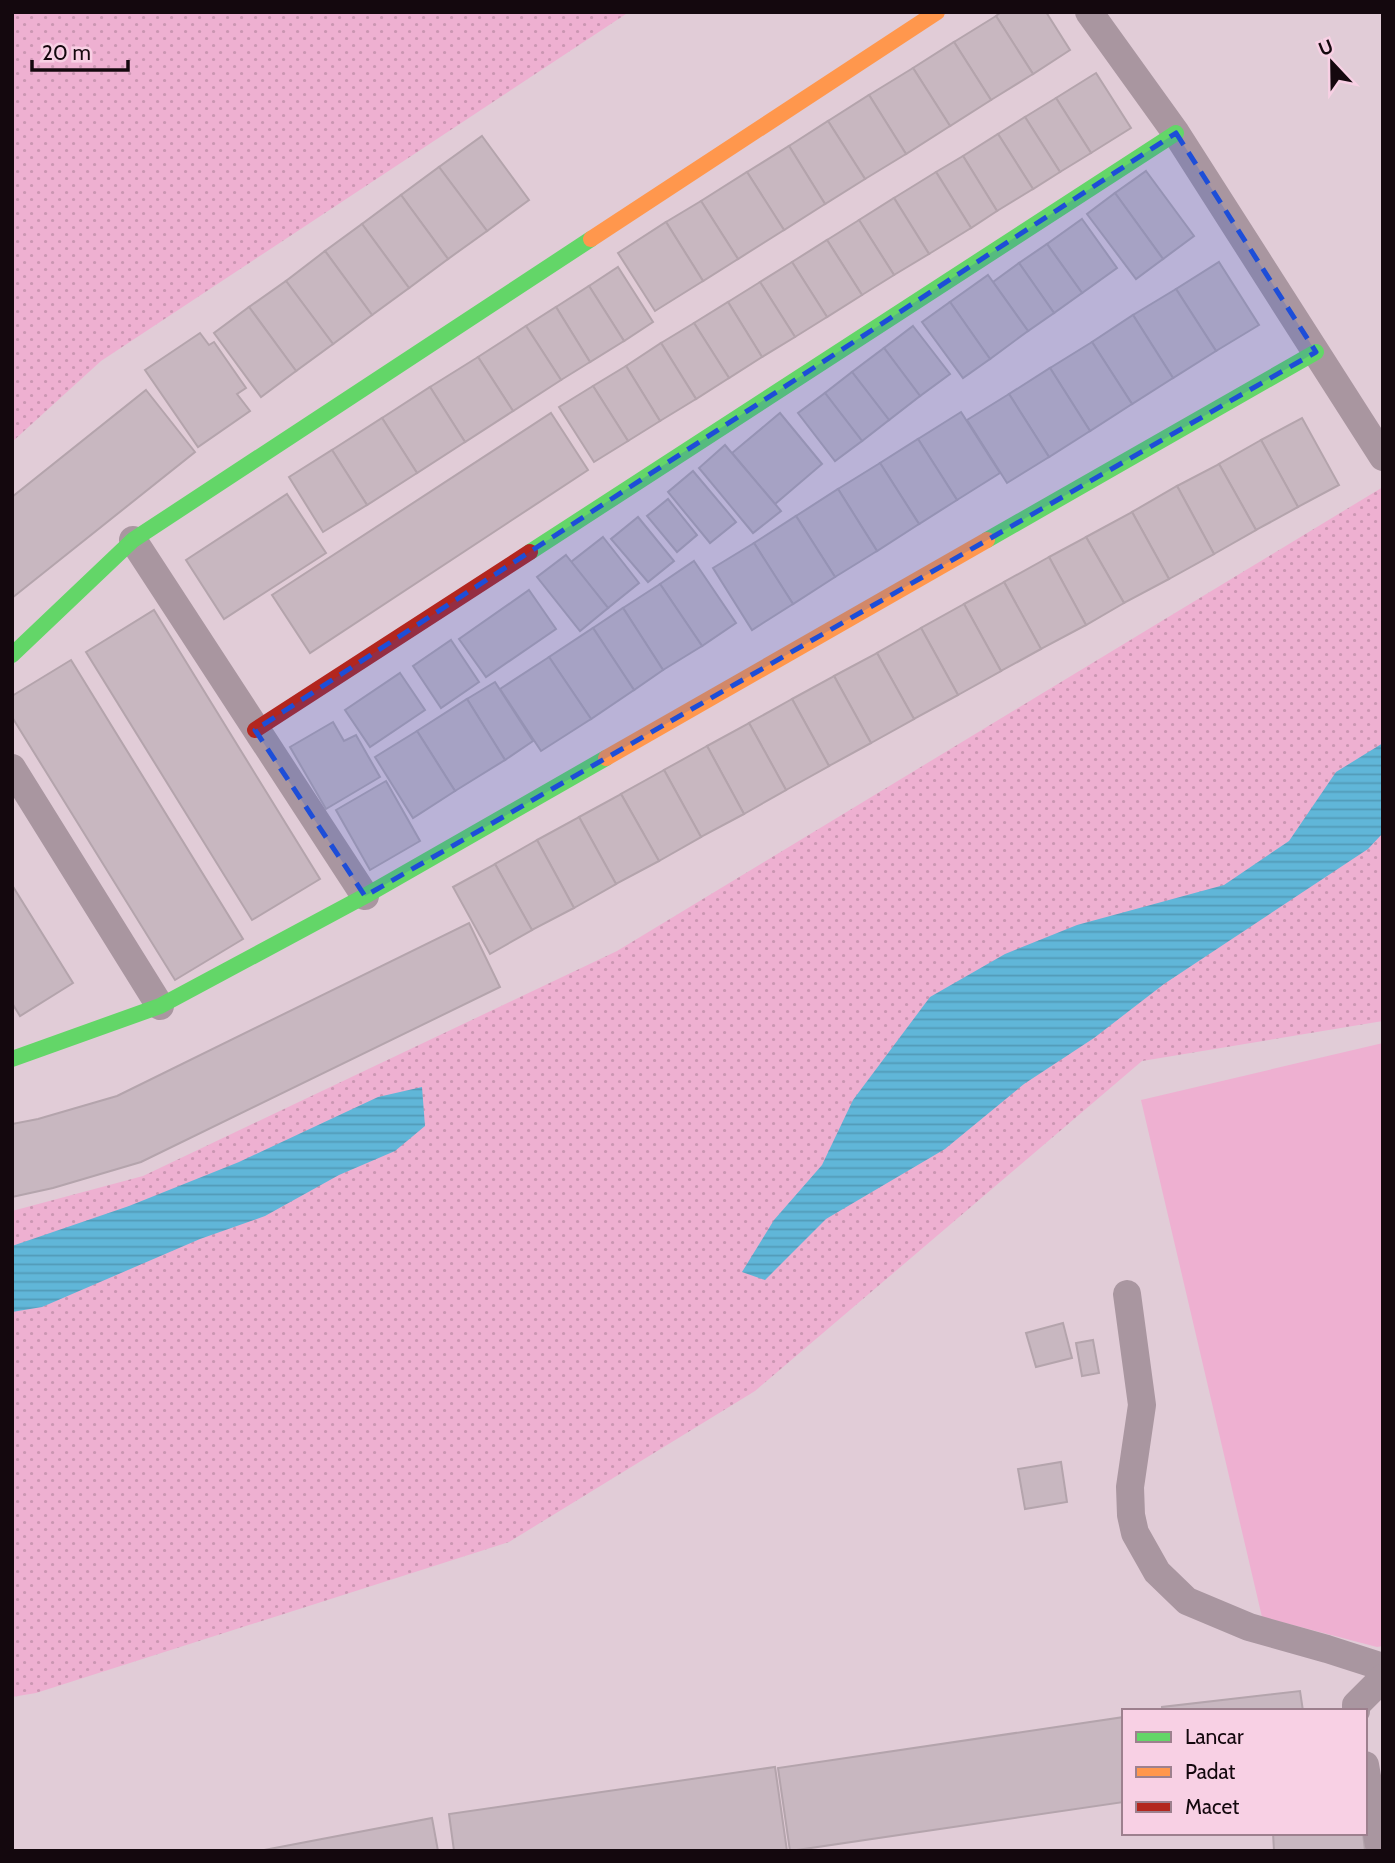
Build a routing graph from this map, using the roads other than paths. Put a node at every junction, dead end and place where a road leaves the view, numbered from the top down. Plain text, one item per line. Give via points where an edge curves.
1 (937, 12) edge
2 (1089, 12) edge
3 (1176, 133) junction
4 (1316, 352) junction
5 (1383, 457) edge
6 (133, 540) junction
7 (12, 655) edge
8 (255, 730) junction
9 (12, 768) edge
10 (365, 896) junction
11 (160, 1006) junction
12 (12, 1059) edge
13 (1127, 1294) dead end
14 (1383, 1667) edge
15 (1383, 1678) edge
16 (1356, 1709) edge
17 (1367, 1776) edge
18 (1380, 1851) edge

1 - 6 street
2 - 3 street
3 - 4 street
3 - 8 street
4 - 5 street
4 - 10 street
6 - 7 street
6 - 8 street
8 - 10 street
9 - 11 street
10 - 11 street
11 - 12 street
13 - 14 street via 1142,1405 1130,1487 1131,1515 1157,1572 1187,1601 1249,1627
15 - 16 street
17 - 18 street

